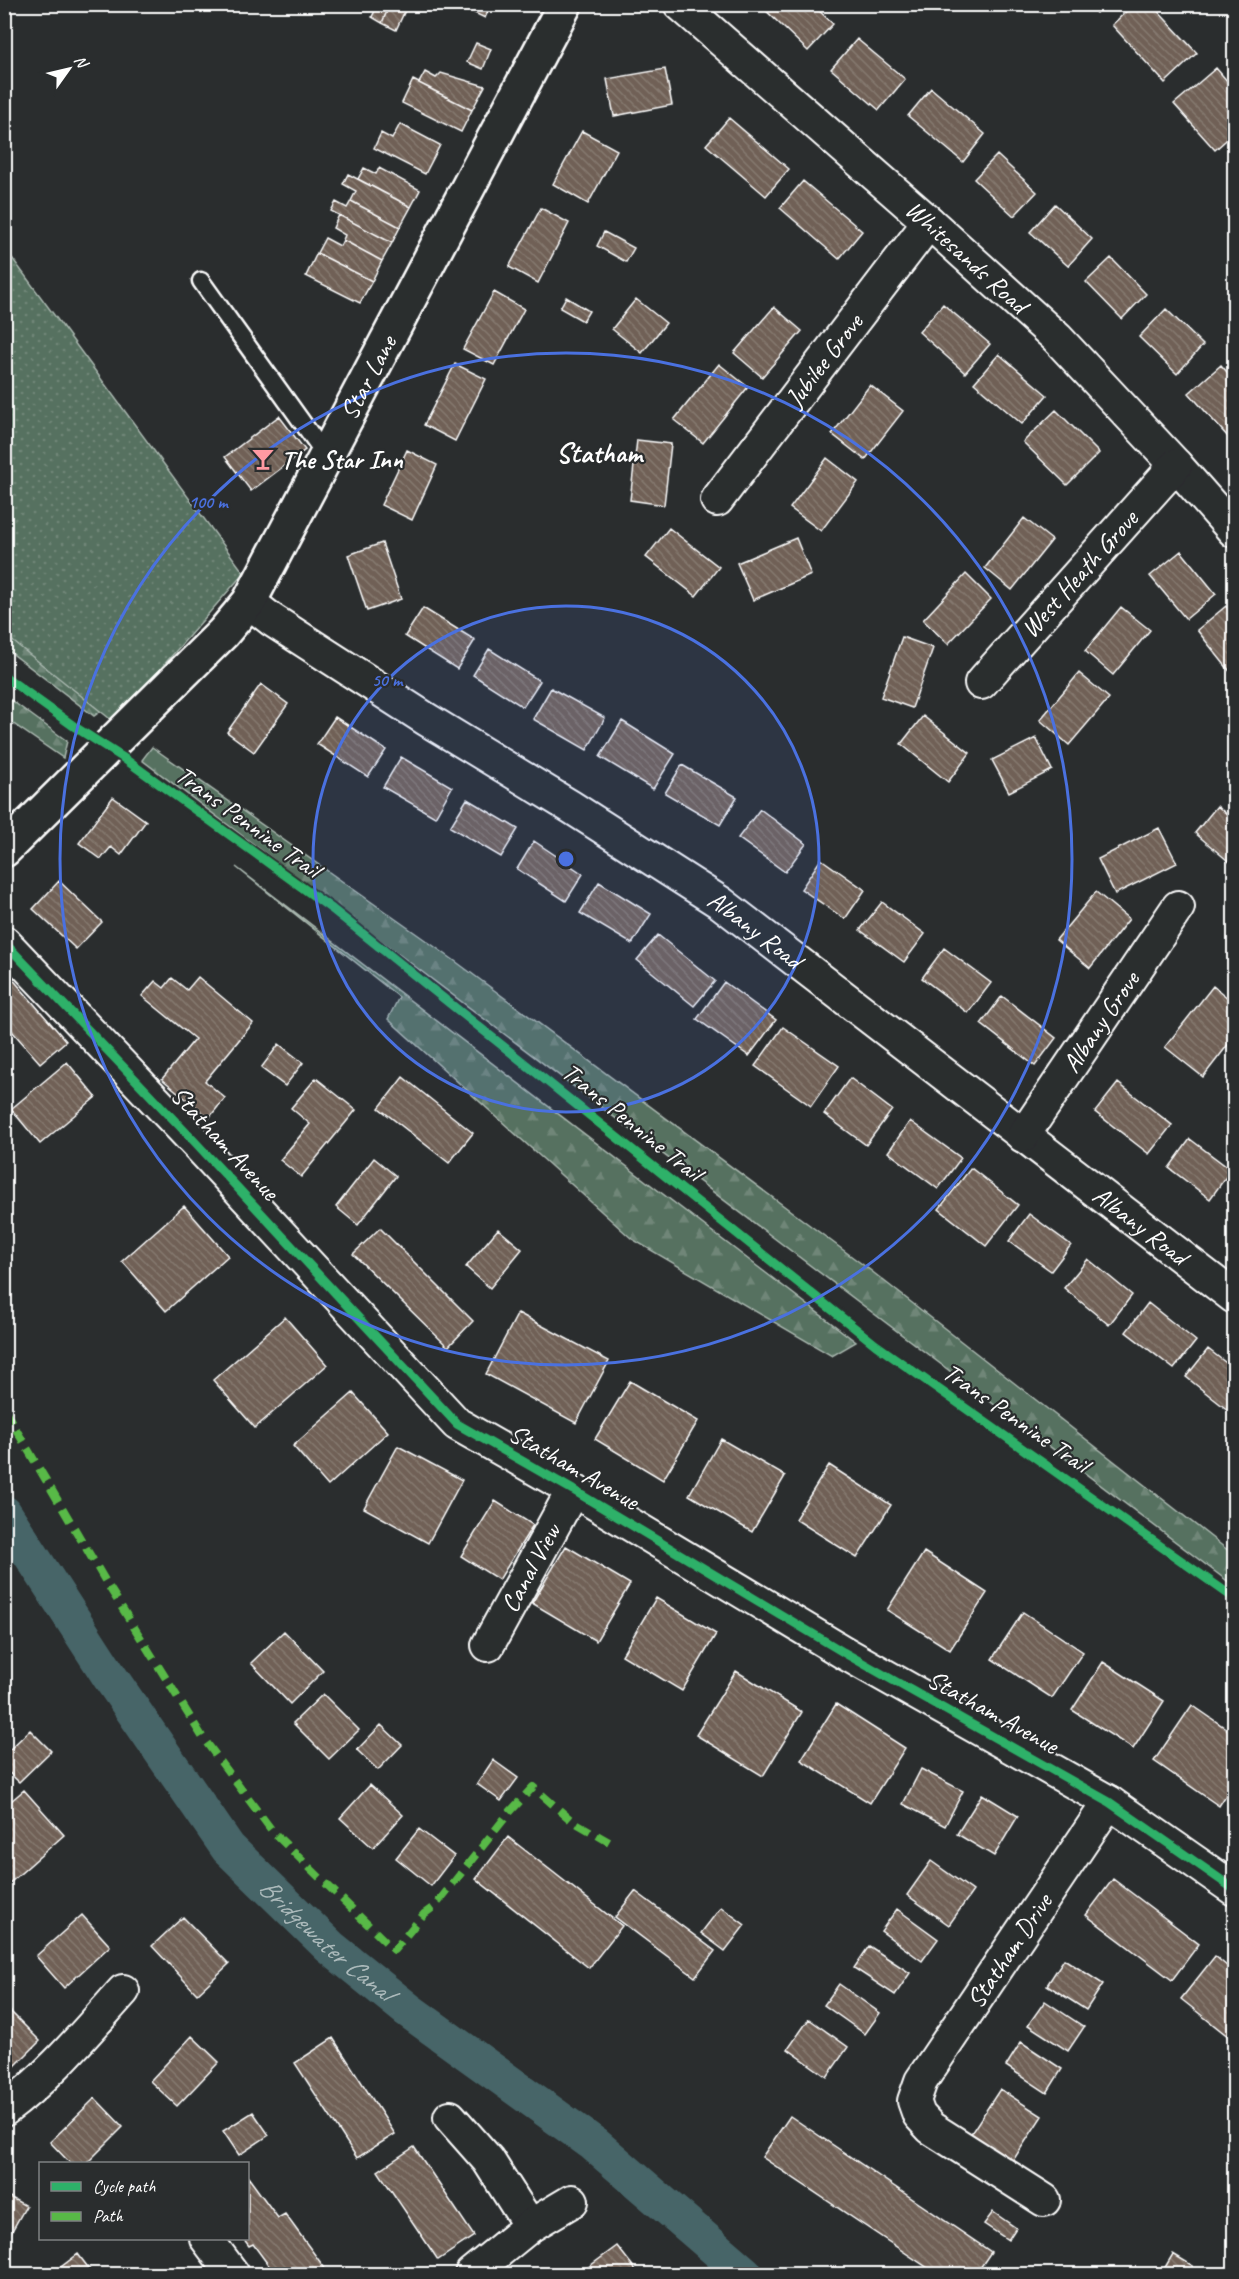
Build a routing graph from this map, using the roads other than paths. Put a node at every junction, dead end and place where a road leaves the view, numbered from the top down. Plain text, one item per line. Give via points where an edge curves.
1 (565, 4) edge
2 (680, 4) edge
3 (929, 222) junction
4 (201, 281) dead end
5 (327, 457) junction
6 (1176, 465) junction
7 (717, 500) dead end
8 (1234, 531) edge
9 (249, 602) junction
10 (981, 683) dead end
11 (4, 850) edge
12 (1178, 907) dead end
13 (4, 942) edge
14 (1023, 1136) junction
15 (1234, 1296) edge
16 (573, 1490) junction
17 (488, 1645) dead end
18 (1109, 1802) junction
19 (1234, 1889) edge
20 (123, 1991) dead end
21 (4, 2110) edge
22 (450, 2117) dead end
23 (1044, 2200) dead end
24 (572, 2201) dead end
25 (530, 2226) junction
26 (208, 2240) edge
27 (233, 2274) edge
28 (471, 2274) edge

1 - 5 street, Star Lane
2 - 3 street, Whitesands Road
3 - 6 street, Whitesands Road via 1057,338
3 - 7 street, Jubilee Grove
4 - 5 lane
5 - 9 street, Star Lane
6 - 8 street, Whitesands Road
6 - 10 street, West Heath Grove
9 - 11 street, Star Lane via 223,633
9 - 14 street, Albany Road via 407,707 721,903
12 - 14 street, Albany Grove
13 - 16 street, Statham Avenue via 457,1424
14 - 15 street, Albany Road
16 - 17 street, Canal View
16 - 18 street, Statham Avenue via 843,1652
18 - 19 street, Statham Avenue
18 - 23 street, Statham Drive via 906,2098 931,2128
20 - 21 street via 65,2054
22 - 25 street via 488,2160
24 - 25 street
25 - 28 street
26 - 27 street

